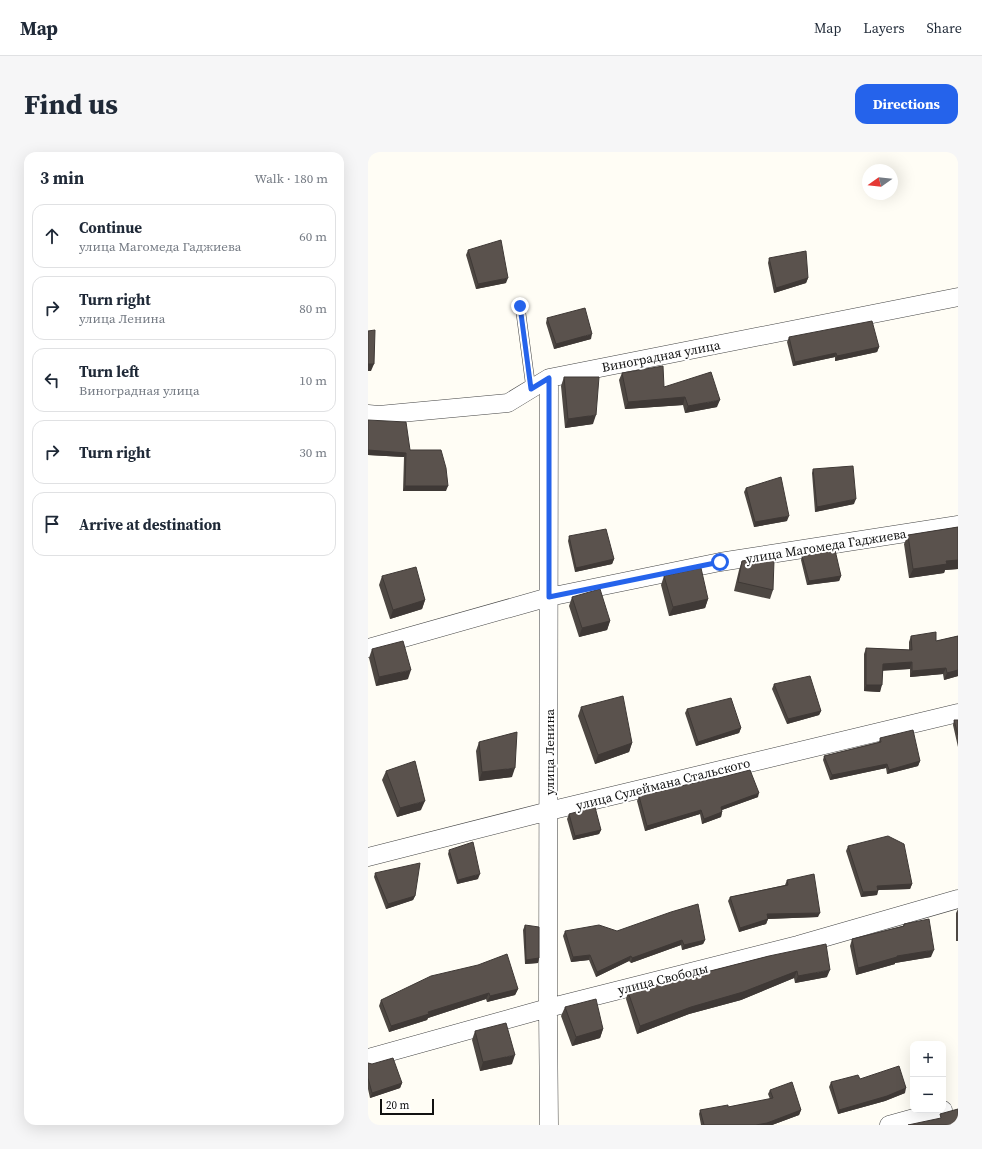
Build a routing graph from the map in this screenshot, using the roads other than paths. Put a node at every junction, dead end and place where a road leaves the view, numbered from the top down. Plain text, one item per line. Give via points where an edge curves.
1 (958, 296) edge
2 (520, 306) dead end
3 (549, 378) junction
4 (531, 389) junction
5 (368, 414) edge
6 (958, 525) edge
7 (549, 597) junction
8 (368, 648) edge
9 (958, 713) edge
10 (549, 811) junction
11 (368, 857) edge
12 (958, 899) edge
13 (548, 1008) junction
14 (368, 1058) edge
15 (958, 1106) edge
16 (946, 1109) edge
17 (932, 1113) edge
18 (549, 1125) edge
19 (889, 1125) edge

1 - 3 street, Виноградная улица
2 - 4 lane
3 - 4 street, Виноградная улица
3 - 7 street, улица Ленина
4 - 5 street, Виноградная улица via 508,403
6 - 7 street, улица Магомеда Гаджиева via 720,562
7 - 8 street, улица Магомеда Гаджиева
7 - 10 street, улица Ленина
9 - 10 street, улица Сулеймана Стальского
10 - 11 street, улица Сулеймана Стальского
10 - 13 street, улица Ленина
12 - 13 street, улица Свободы via 798,946
13 - 14 street, улица Свободы
13 - 18 street, улица Ленина
15 - 16 street
17 - 19 street

